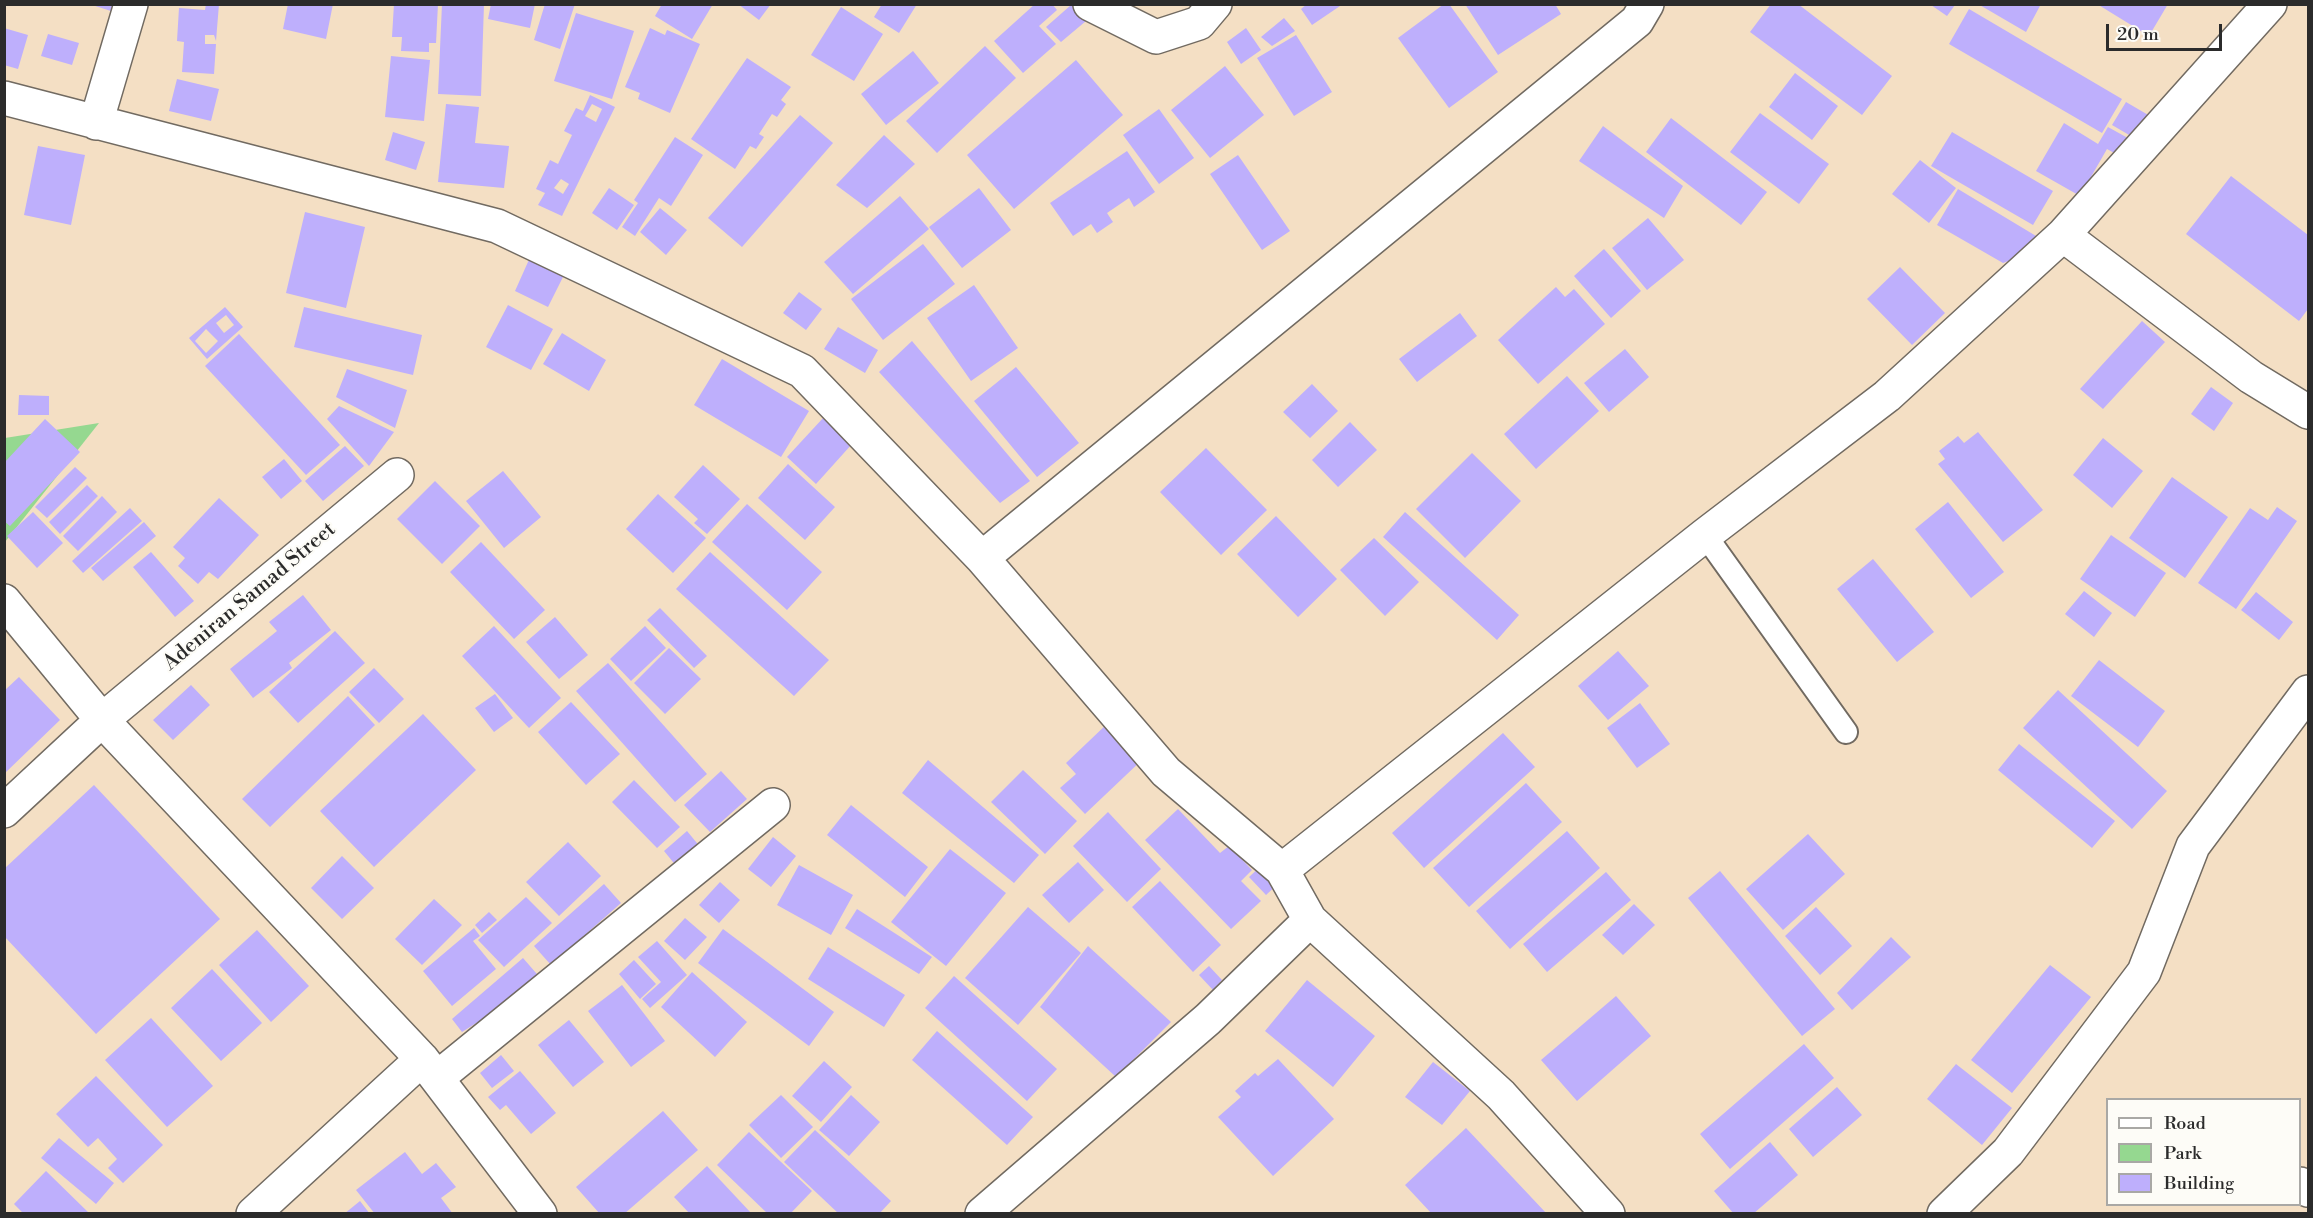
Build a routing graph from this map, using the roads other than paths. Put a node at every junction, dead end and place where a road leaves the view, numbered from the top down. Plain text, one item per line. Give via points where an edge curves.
1 (131, 4) edge
2 (1090, 4) edge
3 (1215, 4) edge
4 (1647, 4) edge
5 (2271, 4) edge
6 (4, 98) edge
7 (96, 123) junction
8 (2062, 235) junction
9 (2308, 412) edge
10 (397, 475) dead end
11 (1705, 535) junction
12 (982, 558) junction
13 (4, 601) edge
14 (2308, 692) edge
15 (102, 720) junction
16 (1846, 732) dead end
17 (773, 806) dead end
18 (4, 812) edge
19 (1282, 870) junction
20 (1310, 920) junction
21 (429, 1069) junction
22 (253, 1214) edge
23 (540, 1214) edge
24 (982, 1214) edge
25 (1608, 1214) edge
26 (1944, 1214) edge

1 - 7 street
2 - 3 street via 1156,37 1199,23
4 - 12 street via 1637,21
5 - 8 street
6 - 7 street
7 - 12 street via 497,226 802,371
8 - 9 street via 2251,377
8 - 11 street via 1887,396
10 - 15 street, Adeniran Samad Street
11 - 16 lane
11 - 19 street
12 - 19 street via 1166,772
13 - 15 street
14 - 26 street via 2193,846 2144,972 2008,1152
15 - 18 street, Adeniran Samad Street
15 - 21 street
17 - 21 street
19 - 20 street
20 - 24 street via 1208,1019
20 - 25 street via 1501,1095
21 - 22 street
21 - 23 street

